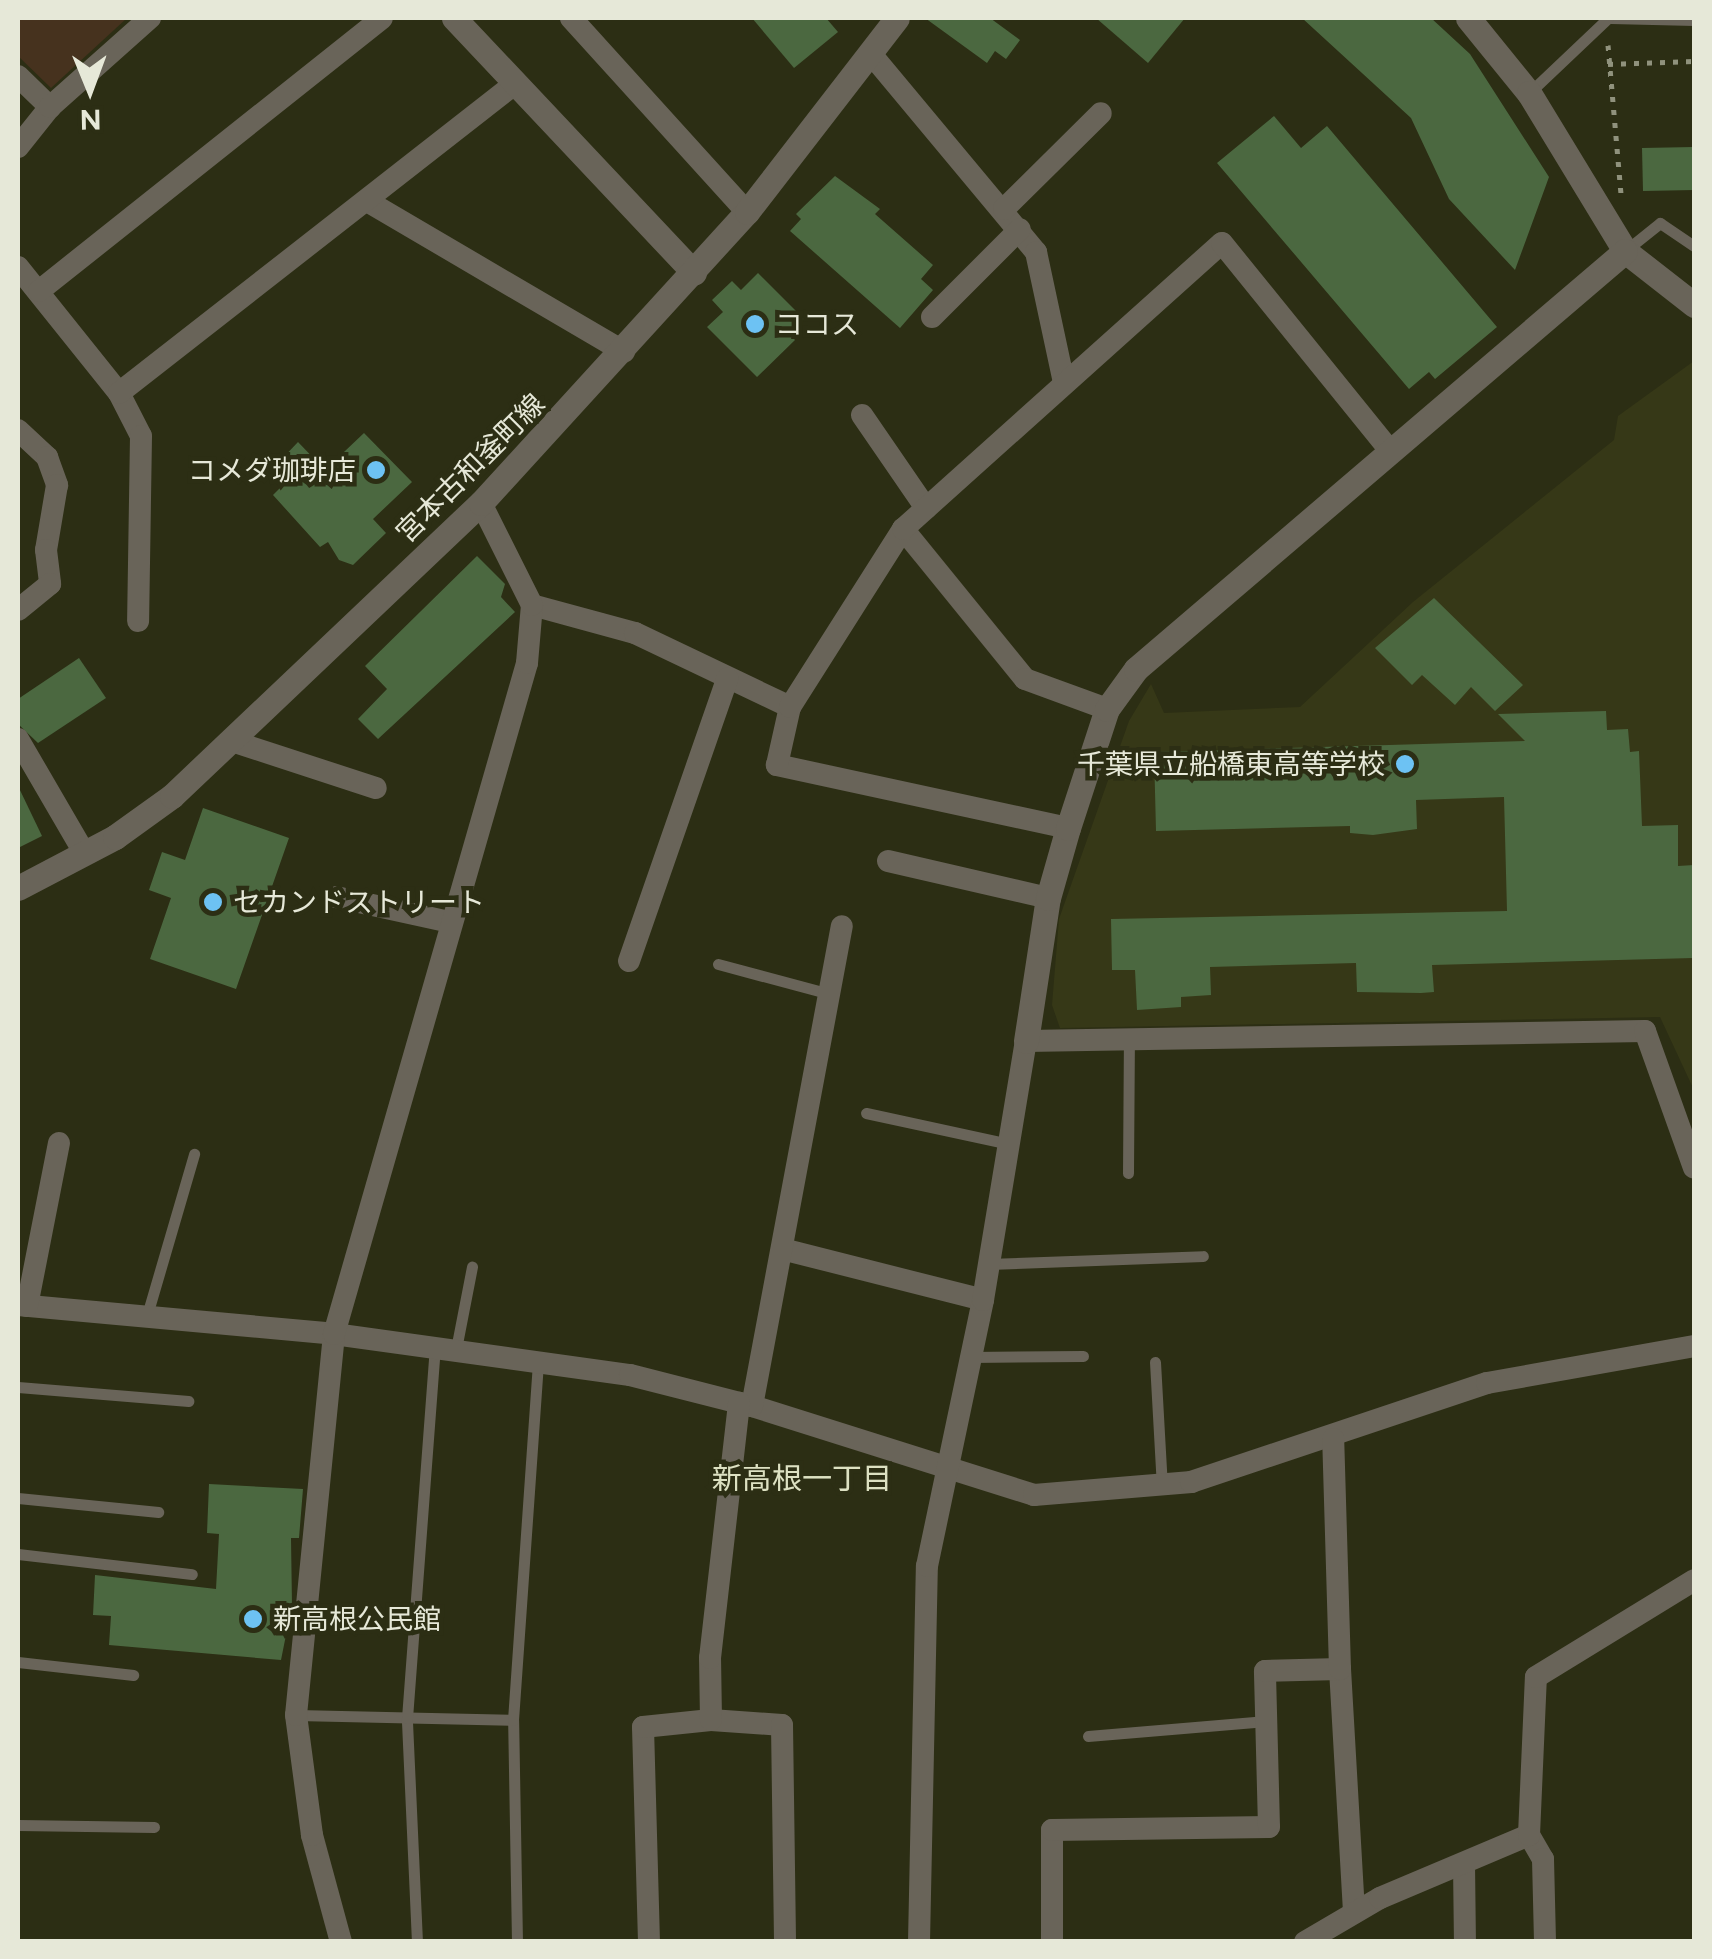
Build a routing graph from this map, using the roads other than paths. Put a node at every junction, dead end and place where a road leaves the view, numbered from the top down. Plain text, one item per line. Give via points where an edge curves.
1 (150, 18) edge
2 (382, 18) edge
3 (454, 18) edge
4 (572, 18) edge
5 (897, 18) edge
6 (1468, 18) edge
7 (1610, 18) edge
8 (1694, 20) edge
9 (871, 54) junction
10 (18, 76) edge
11 (512, 86) junction
12 (1529, 93) junction
13 (50, 107) junction
14 (1100, 113) dead end
15 (18, 147) edge
16 (367, 201) junction
17 (1004, 209) junction
18 (746, 212) junction
19 (1020, 229) junction
20 (1694, 246) edge
21 (1625, 251) junction
22 (18, 267) edge
23 (694, 273) junction
24 (38, 291) junction
25 (1694, 305) edge
26 (932, 317) dead end
27 (624, 352) junction
28 (1064, 383) junction
29 (118, 393) junction
30 (862, 415) dead end
31 (18, 430) edge
32 (1390, 452) junction
33 (481, 503) junction
34 (926, 508) junction
35 (903, 529) junction
36 (532, 605) junction
37 (18, 610) edge
38 (138, 621) dead end
39 (728, 679) junction
40 (790, 708) junction
41 (1107, 709) junction
42 (18, 739) edge
43 (236, 742) junction
44 (376, 788) dead end
45 (1068, 828) junction
46 (85, 854) junction
47 (888, 862) dead end
48 (18, 888) edge
49 (336, 897) dead end
50 (1048, 898) junction
51 (450, 922) junction
52 (842, 926) dead end
53 (629, 960) dead end
54 (718, 964) dead end
55 (830, 994) junction
56 (1026, 1041) junction
57 (1129, 1043) junction
58 (866, 1113) dead end
59 (60, 1142) dead end
60 (1010, 1144) junction
61 (194, 1154) dead end
62 (1694, 1168) edge
63 (1128, 1173) dead end
64 (782, 1249) junction
65 (1203, 1256) dead end
66 (988, 1264) junction
67 (472, 1267) dead end
68 (983, 1300) junction
69 (22, 1305) edge
70 (147, 1315) junction
71 (334, 1334) junction
72 (1694, 1346) edge
73 (446, 1348) junction
74 (1082, 1356) dead end
75 (970, 1357) junction
76 (1155, 1362) dead end
77 (538, 1363) junction
78 (18, 1387) edge
79 (188, 1401) dead end
80 (746, 1404) junction
81 (1333, 1439) junction
82 (949, 1470) junction
83 (1162, 1488) junction
84 (18, 1498) edge
85 (158, 1512) dead end
86 (18, 1554) edge
87 (192, 1574) dead end
88 (1694, 1580) edge
89 (18, 1662) edge
90 (1340, 1669) junction
91 (134, 1675) dead end
92 (296, 1715) junction
93 (407, 1718) junction
94 (513, 1720) junction
95 (711, 1720) junction
96 (1266, 1721) junction
97 (1088, 1736) dead end
98 (18, 1825) edge
99 (154, 1827) dead end
100 (1529, 1836) junction
101 (1464, 1864) junction
102 (1354, 1913) junction
103 (1329, 1935) edge
104 (341, 1942) edge
105 (417, 1942) edge
106 (516, 1942) edge
107 (649, 1942) edge
108 (785, 1942) edge
109 (919, 1942) edge
110 (1052, 1942) edge
111 (1306, 1942) edge
112 (1465, 1942) edge
113 (1545, 1942) edge

1 - 13 street
2 - 24 street
3 - 11 street
4 - 18 street
5 - 9 street, 宮本古和釜町線
6 - 12 street
7 - 8 lane
7 - 12 lane
9 - 17 street
9 - 18 street, 宮本古和釜町線
10 - 13 street
11 - 16 street
11 - 23 street
12 - 21 street
13 - 15 street
14 - 17 street
16 - 27 street
16 - 29 street
17 - 19 street
18 - 23 street, 宮本古和釜町線
19 - 26 street
19 - 28 street via 1036,252
20 - 21 lane via 1660,223
21 - 25 street
21 - 32 street
22 - 24 street
23 - 27 street, 宮本古和釜町線
24 - 29 street
27 - 33 street, 宮本古和釜町線
28 - 32 street via 1222,243
28 - 34 street
29 - 38 street via 141,436
30 - 34 street
31 - 37 street via 48,458 56,485 46,550 50,584
32 - 41 street via 1164,641
33 - 36 street
33 - 43 street, 宮本古和釜町線
34 - 35 street
35 - 40 street
35 - 41 street via 1025,678
36 - 39 street via 635,633
36 - 51 street via 527,662
39 - 40 street
39 - 53 street
40 - 45 street via 777,765
41 - 45 street
42 - 46 street
43 - 44 street
43 - 46 street, 宮本古和釜町線 via 172,796
45 - 50 street
46 - 48 street, 宮本古和釜町線
47 - 50 street
49 - 51 street
50 - 56 street
51 - 71 street
52 - 55 street
54 - 55 lane
55 - 64 street
56 - 57 street
56 - 60 street
57 - 62 street via 1645,1031
57 - 63 lane
58 - 60 lane
59 - 69 street
60 - 66 street
61 - 70 lane
64 - 68 street
64 - 80 street
65 - 66 lane
66 - 68 street
67 - 73 lane
68 - 75 street
69 - 70 street
70 - 71 street
71 - 73 street
71 - 92 street
72 - 81 street via 1487,1383
73 - 77 street
73 - 93 lane
74 - 75 lane
75 - 82 street
76 - 83 lane
77 - 80 street via 630,1375
77 - 94 lane
78 - 79 lane
80 - 82 street
80 - 95 street via 710,1658
81 - 83 street
81 - 90 street
82 - 83 street via 1034,1495
82 - 109 street via 927,1566
84 - 85 lane
86 - 87 lane
88 - 100 street via 1536,1677
89 - 91 lane
90 - 96 street via 1265,1671
90 - 102 street
92 - 93 lane
92 - 104 street via 312,1835
93 - 94 lane
93 - 105 lane
94 - 106 lane
95 - 107 street via 643,1728
95 - 108 street via 782,1725
96 - 97 lane
96 - 110 street via 1268,1827 1052,1830
98 - 99 lane
100 - 101 street
100 - 113 street via 1543,1858
101 - 102 street
101 - 112 street
102 - 103 street
103 - 111 street

